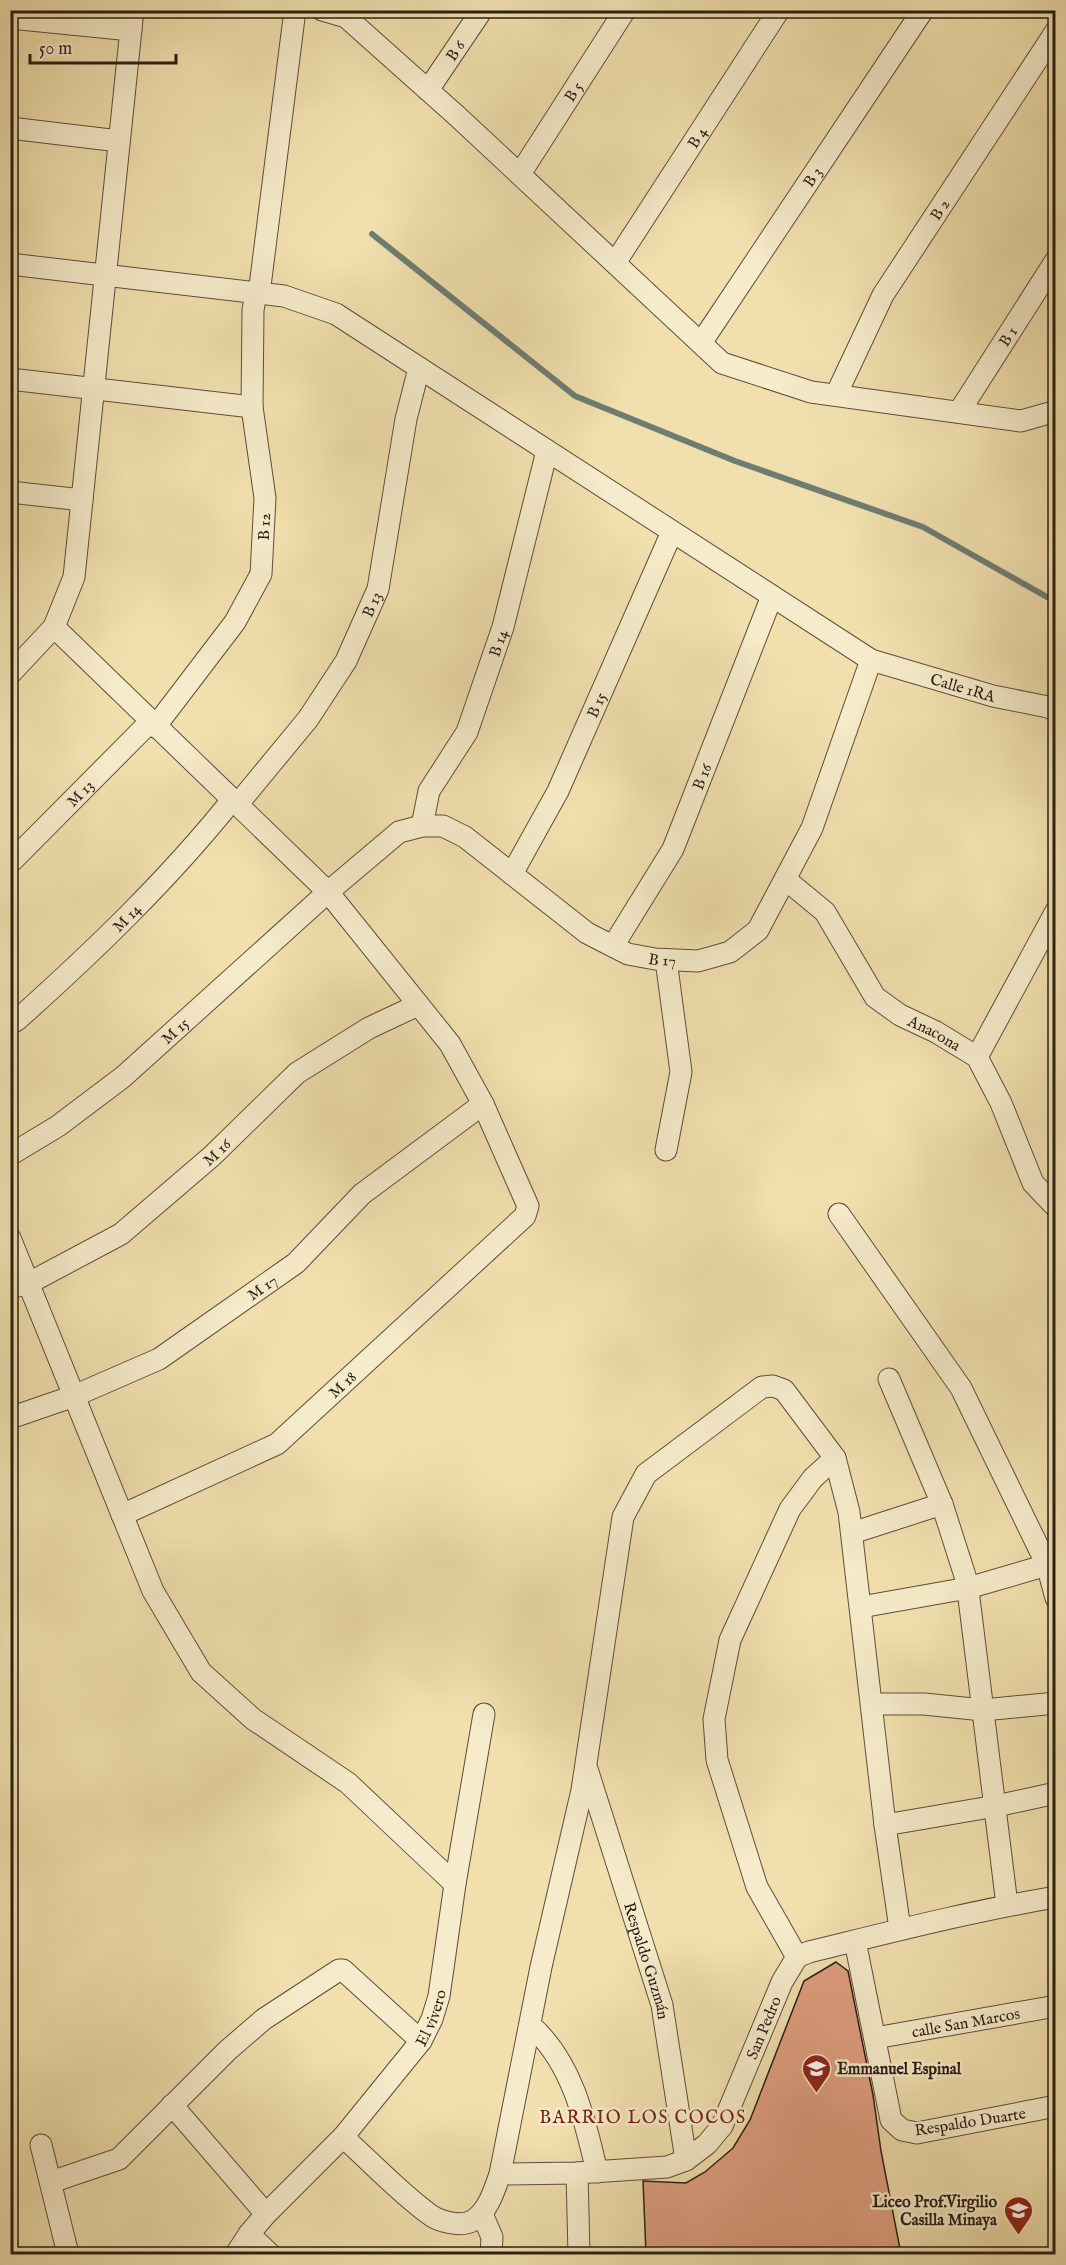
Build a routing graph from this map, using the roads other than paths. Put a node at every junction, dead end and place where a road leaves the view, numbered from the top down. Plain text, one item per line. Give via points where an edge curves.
1 (295, 10) edge
2 (322, 10) edge
3 (482, 10) edge
4 (625, 10) edge
5 (779, 10) edge
6 (923, 10) edge
7 (41, 16) edge
8 (10, 18) edge
9 (132, 20) edge
10 (1056, 31) edge
11 (428, 90) junction
12 (10, 128) edge
13 (119, 141) junction
14 (520, 174) junction
15 (1056, 260) edge
16 (615, 263) junction
17 (10, 264) edge
18 (105, 276) junction
19 (257, 293) junction
20 (701, 343) junction
21 (419, 368) junction
22 (10, 379) edge
23 (93, 388) junction
24 (836, 395) junction
25 (252, 407) junction
26 (1056, 411) edge
27 (959, 412) junction
28 (548, 451) junction
29 (10, 492) edge
30 (82, 500) junction
31 (672, 532) junction
32 (772, 596) junction
33 (54, 627) junction
34 (871, 660) junction
35 (10, 674) edge
36 (1056, 711) edge
37 (152, 724) junction
38 (235, 803) junction
39 (422, 826) junction
40 (10, 863) edge
41 (512, 874) junction
42 (785, 879) junction
43 (328, 892) junction
44 (1056, 911) edge
45 (1049, 939) edge
46 (613, 946) junction
47 (666, 960) junction
48 (418, 1005) junction
49 (10, 1024) edge
50 (977, 1057) junction
51 (483, 1104) junction
52 (666, 1150) dead end
53 (10, 1155) edge
54 (1056, 1207) edge
55 (839, 1214) dead end
56 (10, 1238) edge
57 (20, 1286) edge
58 (889, 1379) dead end
59 (74, 1396) junction
60 (10, 1418) edge
61 (835, 1458) junction
62 (942, 1504) junction
63 (122, 1515) junction
64 (852, 1533) junction
65 (1047, 1565) junction
66 (968, 1588) junction
67 (1056, 1598) edge
68 (861, 1607) junction
69 (1056, 1703) edge
70 (872, 1704) junction
71 (983, 1710) junction
72 (484, 1714) dead end
73 (586, 1765) junction
74 (1056, 1793) edge
75 (996, 1806) junction
76 (885, 1825) junction
77 (455, 1884) junction
78 (1056, 1898) edge
79 (1007, 1905) junction
80 (900, 1929) junction
81 (855, 1941) junction
82 (797, 1958) junction
83 (1056, 2006) edge
84 (530, 2025) junction
85 (875, 2038) junction
86 (421, 2041) junction
87 (172, 2105) junction
88 (1056, 2106) edge
89 (343, 2137) junction
90 (41, 2145) dead end
91 (686, 2160) junction
92 (587, 2173) junction
93 (500, 2174) junction
94 (51, 2182) junction
95 (267, 2214) junction
96 (482, 2214) junction
97 (249, 2234) junction
98 (68, 2254) edge
99 (236, 2254) edge
100 (270, 2254) edge
101 (491, 2254) edge
102 (579, 2254) edge

1 - 19 street, B 12
2 - 11 street via 346,16
3 - 11 street, B 6
4 - 14 street, B 5
5 - 16 street, B 4
6 - 20 street, B 3
7 - 8 street
7 - 9 street
9 - 13 street
10 - 24 street, B 2 via 883,295
11 - 14 street
12 - 13 street
13 - 18 street
14 - 16 street
15 - 27 street, B 1
16 - 20 street
17 - 18 street, Calle 1RA
18 - 19 street, Calle 1RA
18 - 23 street
19 - 21 street, Calle 1RA via 284,296 336,314
19 - 25 street, B 12 via 253,310
20 - 24 street via 722,363 811,392
21 - 28 street, Calle 1RA
21 - 38 street, B 13 via 406,418 378,589 346,661 308,719
22 - 23 street
23 - 25 street
23 - 30 street
24 - 27 street
25 - 37 street, B 12 via 265,498 261,574 235,622
26 - 27 street via 1021,420
28 - 31 street, Calle 1RA
28 - 39 street, B 14 via 503,627 467,732 429,791
29 - 30 street
30 - 33 street via 74,577
31 - 32 street, Calle 1RA
31 - 41 street, B 15 via 558,791
32 - 34 street, Calle 1RA
32 - 46 street, B 16 via 673,849
33 - 35 street
33 - 37 street
34 - 36 street, Calle 1RA
34 - 42 street, B 17 via 812,828
37 - 38 street
37 - 40 street, M 13
38 - 43 street
38 - 49 street, M 14 via 70,972
39 - 41 street, B 17 via 443,826 465,837
39 - 43 street, B 17 via 399,832
41 - 46 street, B 17 via 587,933
42 - 47 street, B 17 via 758,930 730,952 698,961
42 - 50 street, Anacona via 825,912 875,997
43 - 48 street
43 - 53 street, M 15 via 123,1077 58,1126
44 - 45 street
45 - 50 street
46 - 47 street, B 17 via 628,954
47 - 52 street via 681,1072
48 - 51 street via 450,1044
48 - 57 street, M 16 via 369,1028 297,1073 212,1156 121,1234
50 - 54 street, Anacona via 1001,1103 1033,1183
51 - 59 street, M 17 via 362,1194 296,1263 159,1359
51 - 63 street, M 18 via 528,1206 525,1216 277,1444
55 - 65 street via 961,1388
56 - 57 street
57 - 59 street
58 - 62 street
59 - 60 street, M 17
59 - 63 street
61 - 64 street
61 - 73 street via 784,1390 773,1386 762,1387 646,1474 623,1517
61 - 82 street via 813,1478 790,1509 730,1640 714,1719 717,1760 757,1887
62 - 64 street
62 - 66 street
63 - 77 street via 153,1592 201,1672 253,1719 348,1784
64 - 68 street
65 - 66 street
65 - 67 street
66 - 68 street
66 - 71 street
68 - 70 street
69 - 71 street
70 - 71 street
70 - 76 street
71 - 75 street
72 - 77 street, El vivero
73 - 84 street
73 - 91 street, Respaldo Guzmán via 662,2005
74 - 75 street
75 - 76 street
75 - 79 street
76 - 80 street
77 - 86 street, El vivero via 440,1996
78 - 79 street
79 - 80 street
80 - 81 street
81 - 82 street
81 - 85 street, Respaldo Duarte
82 - 91 street, San Pedro via 782,1982 722,2126
83 - 85 street, calle San Marcos
84 - 92 street via 543,2037 574,2090 585,2120
84 - 93 street
85 - 88 street, Respaldo Duarte via 891,2120 902,2130 917,2133
86 - 87 street via 339,1970 254,2027
86 - 89 street, El vivero
87 - 94 street via 119,2159
87 - 95 street
89 - 95 street, El vivero
89 - 96 street via 430,2216 453,2224 471,2222
90 - 94 street
91 - 92 street, San Pedro via 667,2167
92 - 93 street, San Pedro
92 - 102 street
93 - 96 street
94 - 98 street
95 - 97 street, El vivero
96 - 101 street via 492,2237
97 - 99 street, El vivero
97 - 100 street

